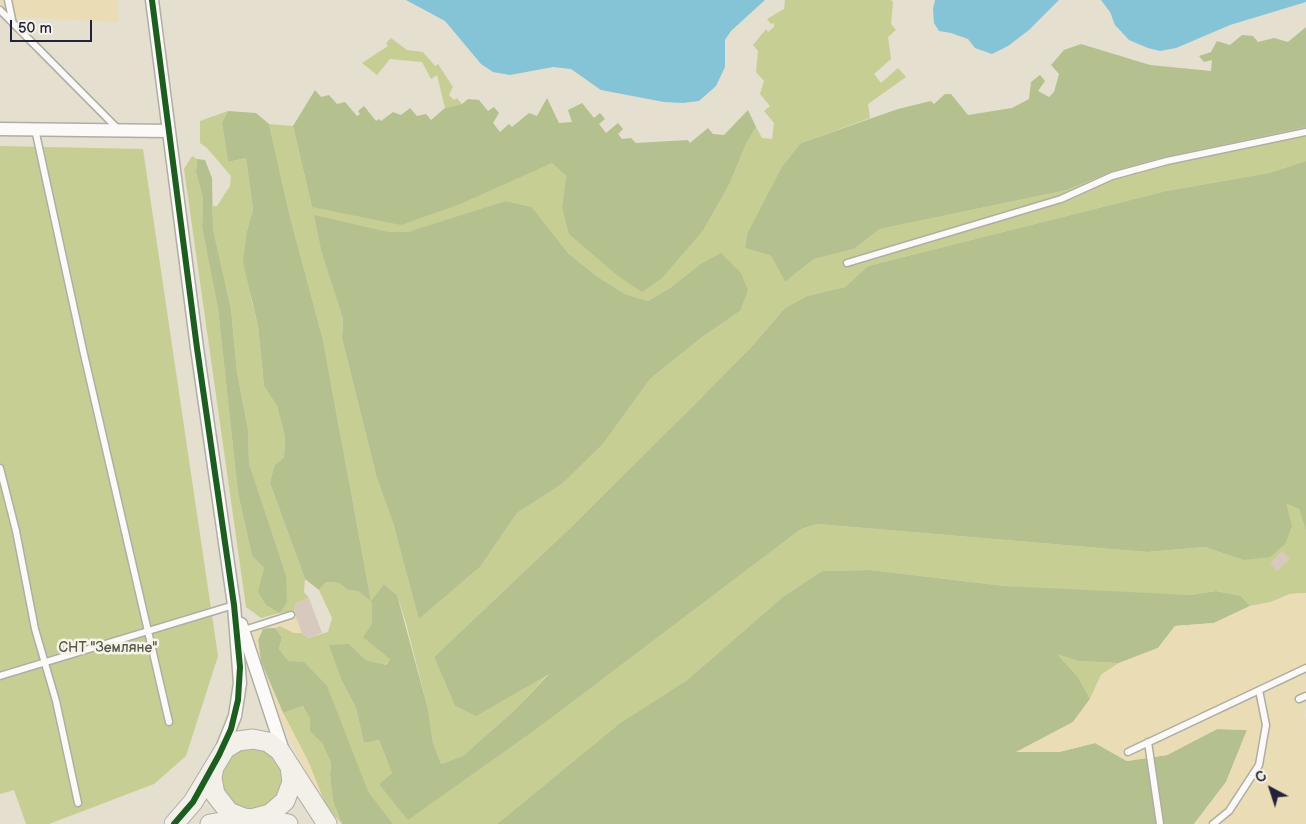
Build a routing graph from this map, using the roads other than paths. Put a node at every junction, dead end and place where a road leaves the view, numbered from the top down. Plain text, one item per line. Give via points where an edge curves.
1 (8, 0) edge
2 (152, 0) edge
3 (0, 10) edge
4 (14, 25) junction
5 (0, 129) edge
6 (35, 129) junction
7 (119, 130) junction
8 (169, 131) junction
9 (1306, 132) edge
10 (847, 263) dead end
11 (0, 468) edge
12 (234, 605) junction
13 (291, 615) dead end
14 (244, 630) junction
15 (148, 631) junction
16 (44, 662) junction
17 (1306, 668) edge
18 (0, 676) edge
19 (1259, 690) junction
20 (1306, 696) edge
21 (1299, 699) dead end
22 (169, 722) dead end
23 (1148, 742) junction
24 (1128, 752) dead end
25 (217, 759) junction
26 (287, 760) junction
27 (78, 803) dead end
28 (247, 818) junction
29 (174, 824) edge
30 (210, 824) edge
31 (288, 824) edge
32 (327, 824) edge
33 (1160, 824) edge
34 (1213, 824) edge

1 - 4 lane
2 - 8 street
3 - 4 lane
4 - 7 lane
5 - 6 street
6 - 7 street
6 - 15 lane
7 - 8 street
8 - 12 street
9 - 10 lane via 1112,176 1061,199
11 - 16 lane
12 - 14 street
12 - 15 lane
12 - 25 street via 240,667 238,700 233,723
13 - 14 lane
14 - 26 street
15 - 16 lane
15 - 22 lane
16 - 18 lane
16 - 27 lane via 56,701
17 - 19 lane
19 - 23 lane
19 - 34 lane via 1266,725 1259,765 1229,811
20 - 21 lane
23 - 24 lane
23 - 33 lane
25 - 26 street via 231,745 253,739 275,746
25 - 28 street via 212,778 218,801 230,812
25 - 29 street via 193,802
26 - 28 street via 292,782 285,801 270,814
26 - 32 street
28 - 30 street
28 - 31 street

